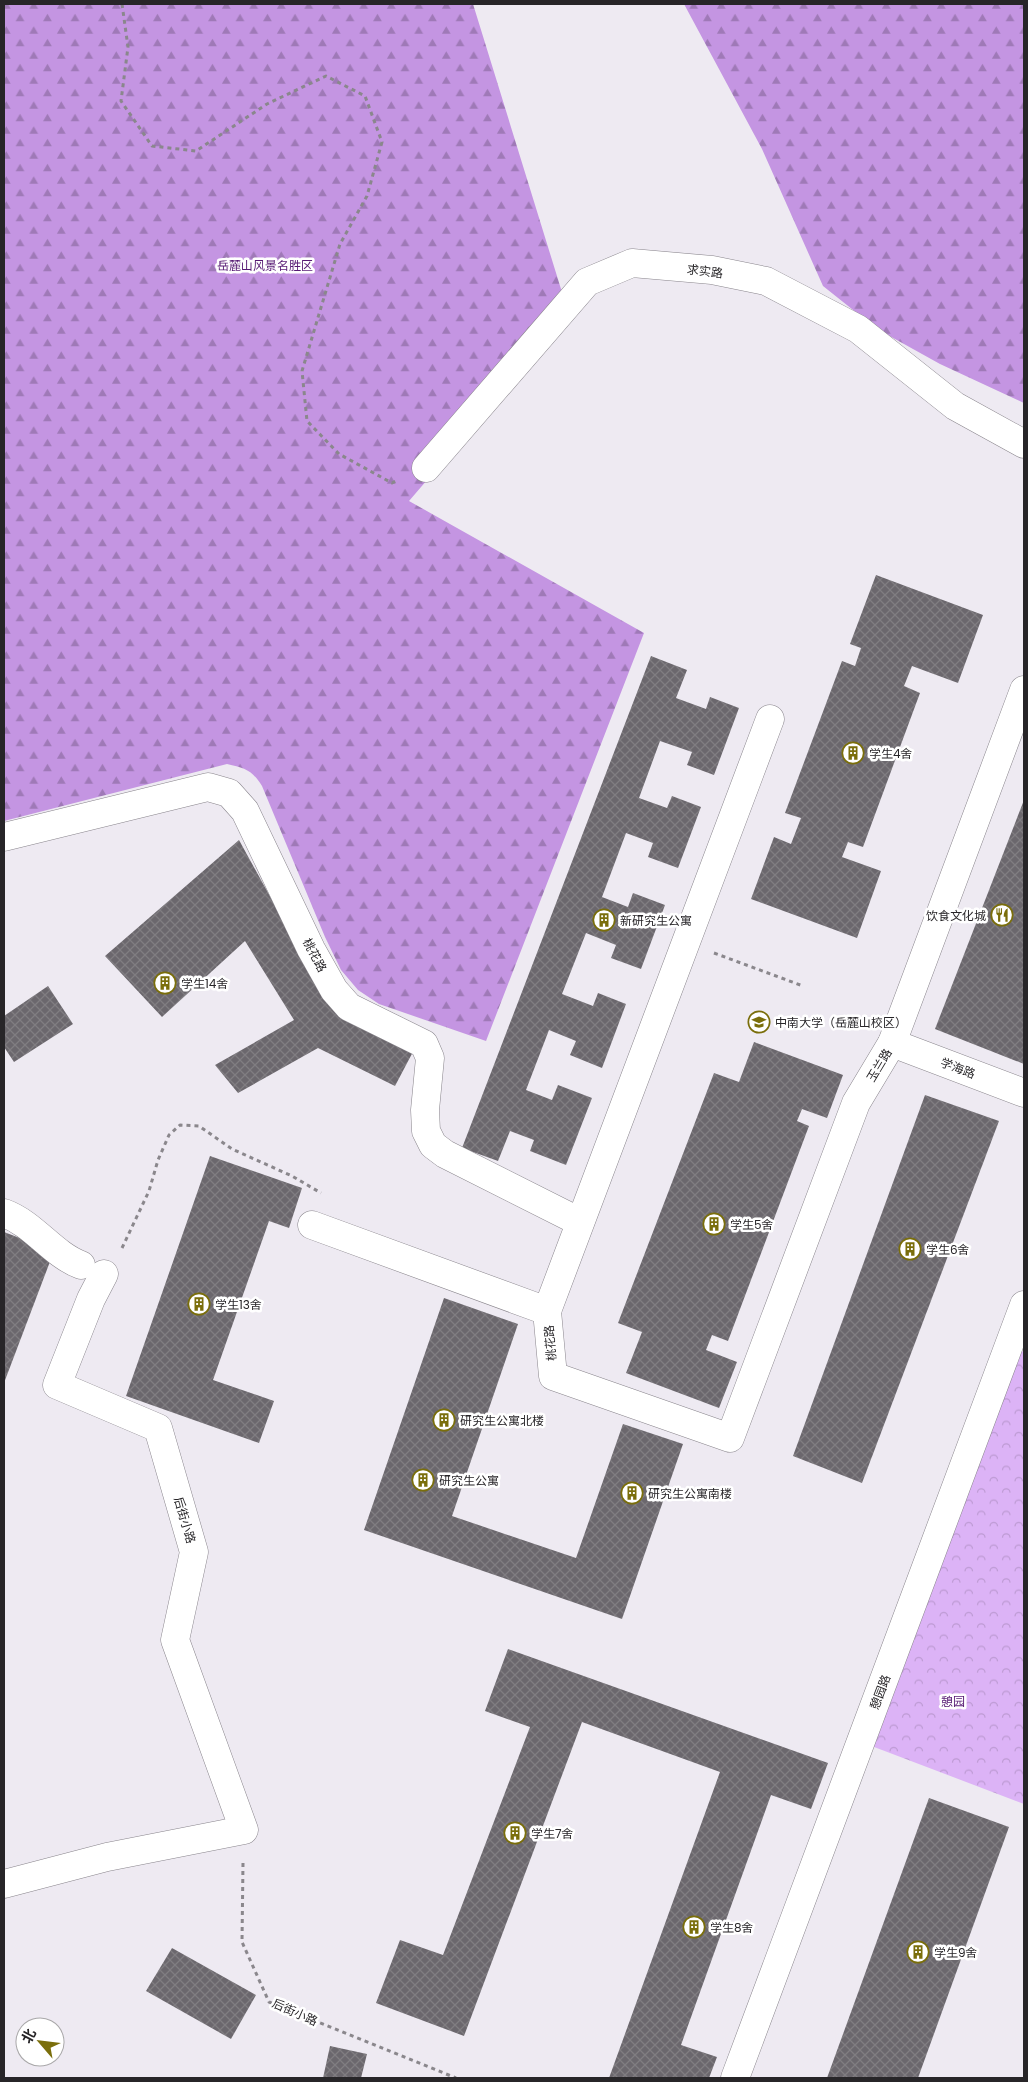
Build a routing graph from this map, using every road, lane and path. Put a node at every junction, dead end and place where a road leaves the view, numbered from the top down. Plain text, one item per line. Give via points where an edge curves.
1 (122, 4) edge
2 (1024, 444) edge
3 (426, 468) joint
4 (1024, 690) edge
5 (770, 719) dead end
6 (4, 837) edge
7 (686, 942) junction
8 (803, 986) dead end
9 (892, 1043) junction
10 (1024, 1093) edge
11 (4, 1213) edge
12 (580, 1222) junction
13 (312, 1225) dead end
14 (344, 1237) junction
15 (93, 1270) junction
16 (1024, 1305) edge
17 (547, 1311) junction
18 (730, 1438) joint
19 (244, 1830) junction
20 (4, 1884) edge
21 (456, 2078) edge
22 (735, 2078) edge

1 - 3 path via 128,47 120,101 152,146 196,151 267,104 326,76 366,96 382,142 367,196 340,244 302,371 308,421 339,454 392,483
2 - 3 street, 求实路 via 955,406 858,329 766,281 712,270 632,263 587,282
4 - 9 street, 玉兰路
5 - 7 street
6 - 12 street, 桃花路 via 208,787 229,793 245,811 334,990 349,1007 424,1044 430,1058 426,1131 433,1145
7 - 8 path
7 - 12 street
9 - 10 street, 学海路
9 - 18 street, 玉兰路 via 856,1103
11 - 15 street via 30,1228 67,1259
12 - 17 street
13 - 14 street, 桃花路
14 - 15 path via 335,1211 327,1198 314,1188 232,1149 200,1126 180,1125 169,1135 149,1191 124,1245
14 - 17 street, 桃花路
15 - 19 street, 后街小路 via 91,1299 57,1385 158,1428 194,1552 175,1640
16 - 22 street, 憩园路
17 - 18 street, 桃花路 via 553,1376
19 - 20 street via 107,1857
19 - 21 path, 后街小路 via 242,1942 269,2002

